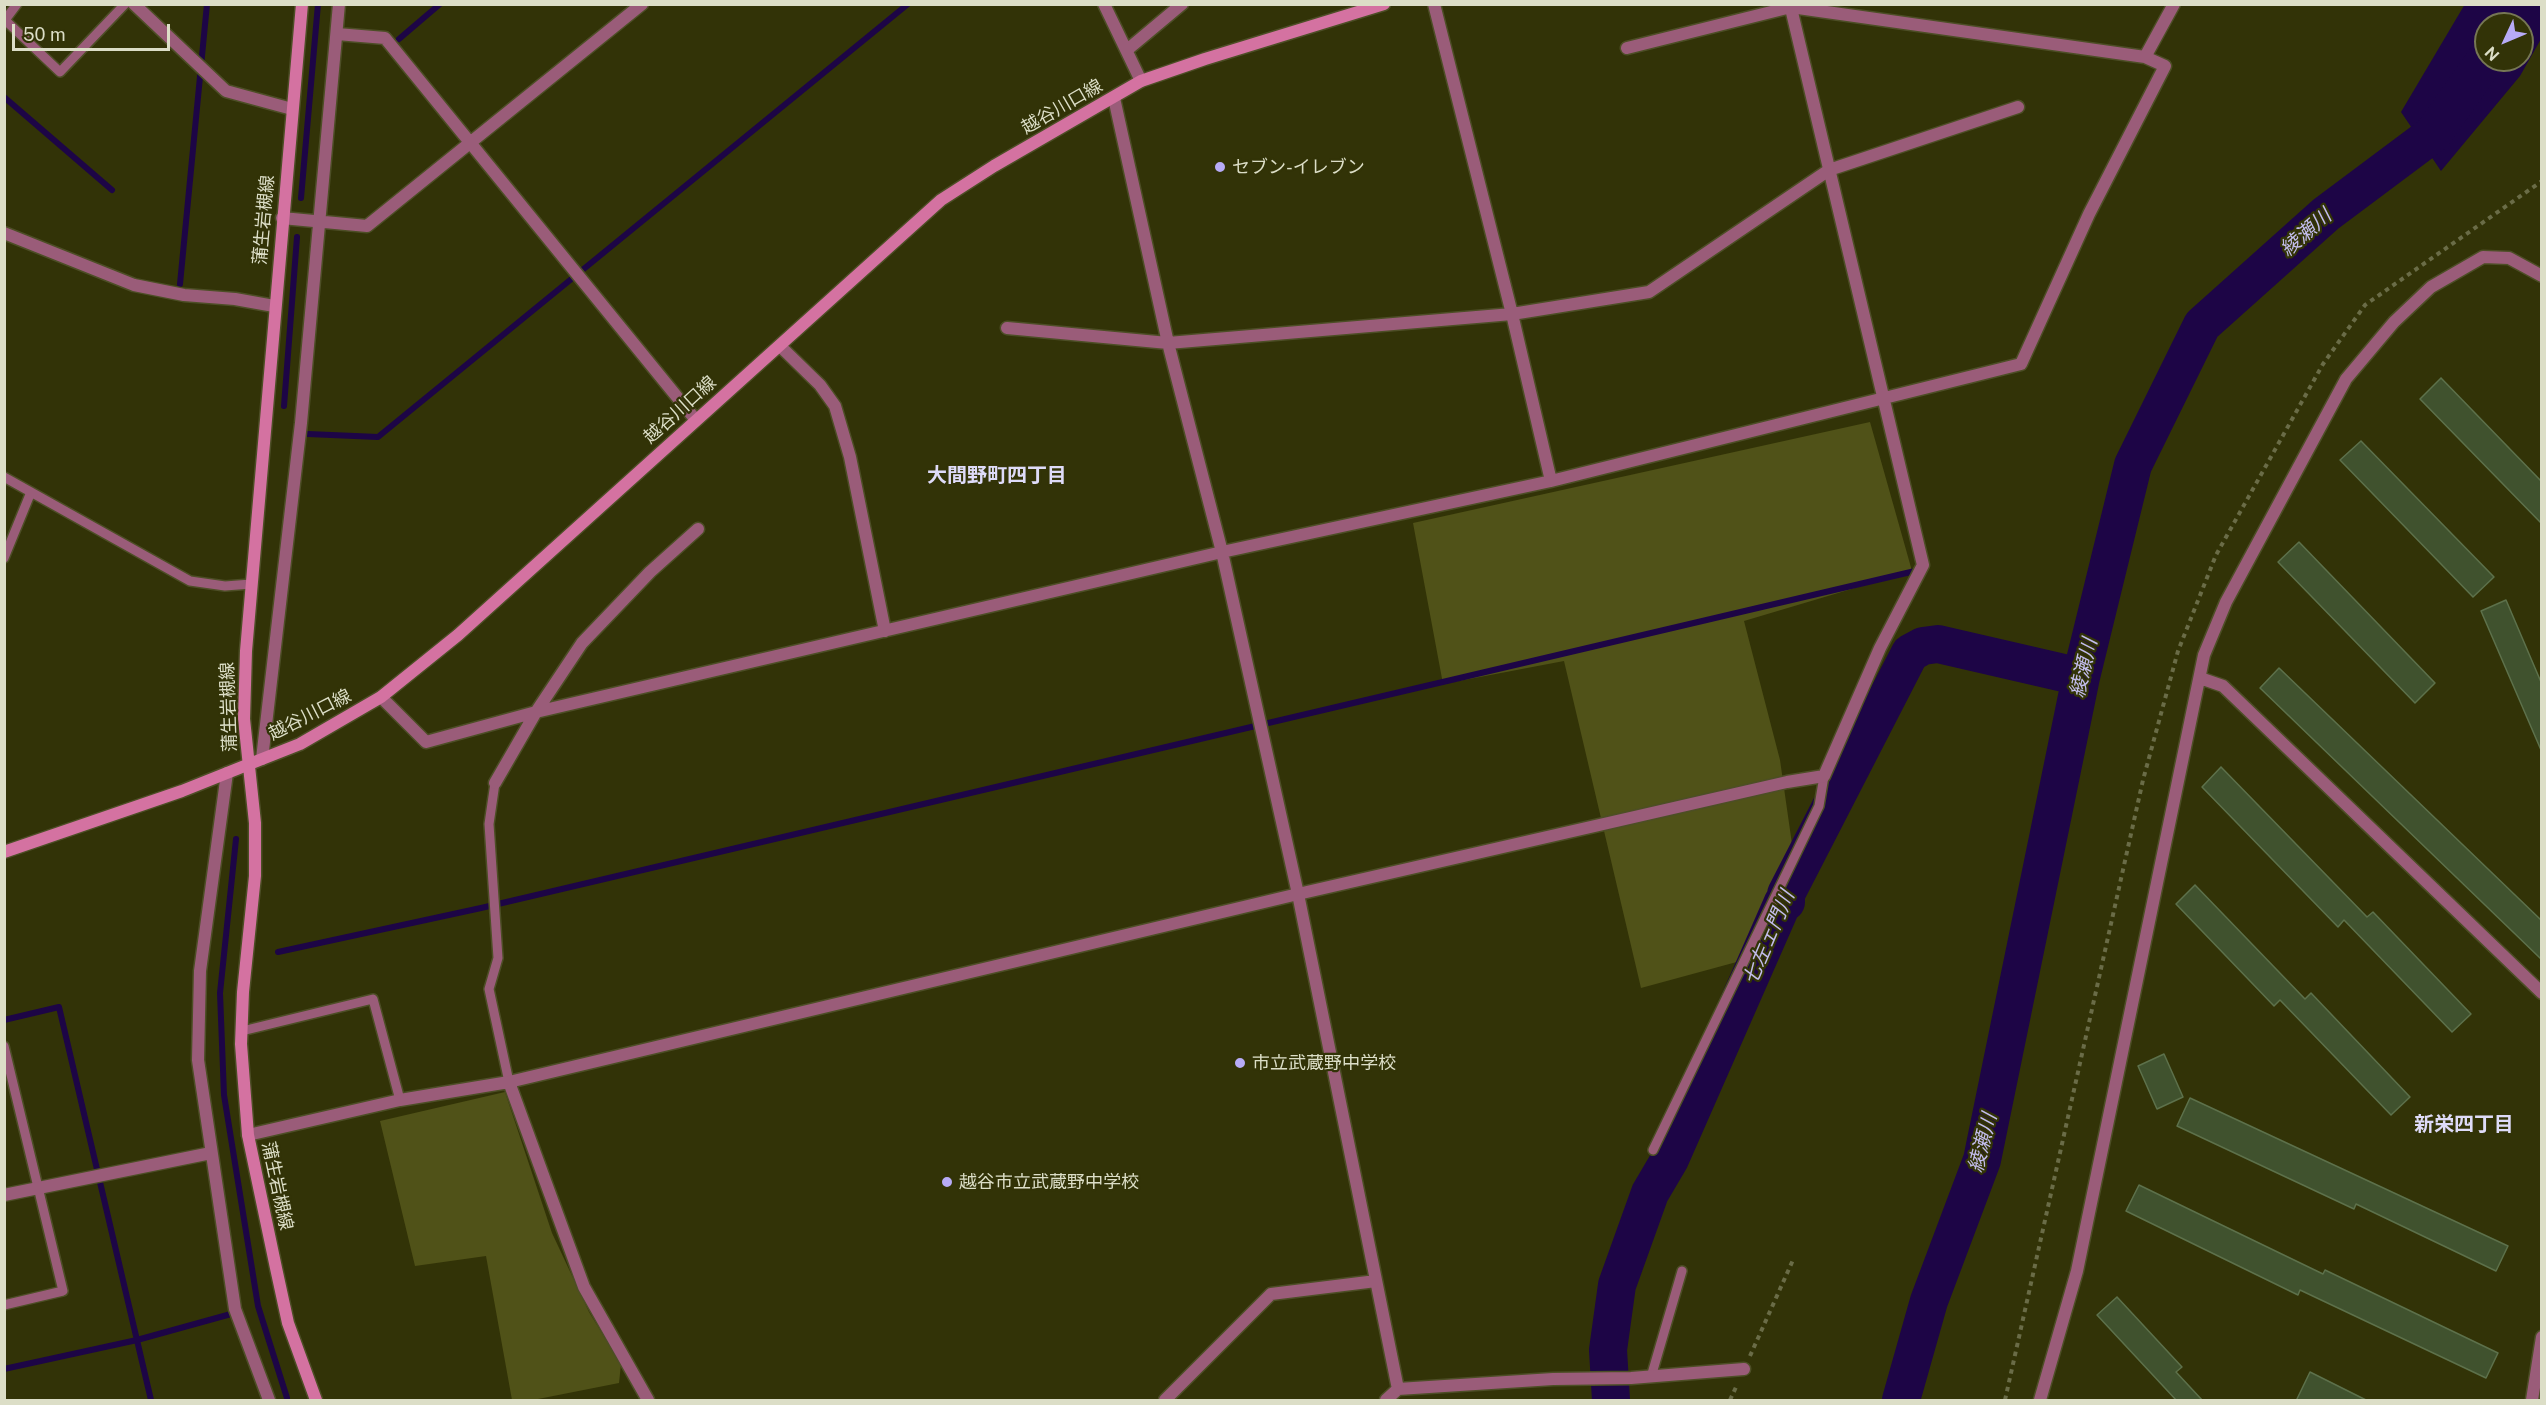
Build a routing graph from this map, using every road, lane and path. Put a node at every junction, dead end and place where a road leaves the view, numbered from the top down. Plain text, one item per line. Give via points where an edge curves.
1 (17, 4) edge
2 (125, 4) edge
3 (134, 4) edge
4 (302, 4) edge
5 (339, 4) edge
6 (642, 4) edge
7 (1104, 4) edge
8 (1182, 4) edge
9 (1384, 4) edge
10 (1434, 4) edge
11 (2174, 4) edge
12 (1791, 6) edge
13 (337, 34) junction
14 (1627, 48) dead end
15 (1126, 50) junction
16 (2145, 57) junction
17 (1142, 81) junction
18 (1114, 98) junction
19 (2018, 107) dead end
20 (292, 109) junction
21 (472, 144) junction
22 (1829, 170) junction
23 (282, 218) junction
24 (319, 222) junction
25 (4, 232) edge
26 (2541, 276) edge
27 (274, 306) junction
28 (1512, 314) junction
29 (1007, 328) dead end
30 (1168, 343) junction
31 (780, 346) junction
32 (1883, 400) junction
33 (695, 419) junction
34 (4, 477) edge
35 (1551, 481) junction
36 (31, 492) junction
37 (698, 529) dead end
38 (1222, 552) junction
39 (4, 558) edge
40 (251, 584) junction
41 (885, 631) junction
42 (2200, 678) junction
43 (381, 697) junction
44 (536, 712) junction
45 (262, 759) junction
46 (249, 764) junction
47 (227, 773) junction
48 (1824, 776) junction
49 (495, 783) joint
50 (4, 852) edge
51 (1298, 894) junction
52 (2541, 993) edge
53 (242, 1031) junction
54 (4, 1046) edge
55 (509, 1082) junction
56 (400, 1100) junction
57 (249, 1135) junction
58 (1653, 1150) dead end
59 (211, 1153) junction
60 (38, 1188) junction
61 (4, 1195) edge
62 (1794, 1260) dead end
63 (1682, 1271) dead end
64 (1376, 1281) junction
65 (4, 1305) edge
66 (2541, 1337) edge
67 (1744, 1370) junction
68 (1651, 1377) junction
69 (1398, 1389) junction
70 (645, 1400) edge
71 (268, 1401) edge
72 (316, 1401) edge
73 (1165, 1401) edge
74 (1386, 1401) edge
75 (1730, 1401) edge
76 (2040, 1401) edge
77 (2532, 1401) edge

1 - 2 lane via 5,20 60,72
3 - 20 street via 226,91
4 - 20 main road, 蒲生岩槻線
5 - 13 street
6 - 21 street
7 - 15 street
8 - 15 street
9 - 17 main road, 越谷川口線
10 - 28 street
11 - 16 street
12 - 14 street
12 - 16 street
12 - 22 street
13 - 21 street via 385,38
13 - 24 street
15 - 17 street
16 - 32 street via 2165,66 2089,214 2021,364
17 - 18 main road, 越谷川口線
18 - 30 street
18 - 31 main road, 越谷川口線 via 941,200
19 - 22 street
20 - 23 main road, 蒲生岩槻線
21 - 24 street via 367,226
21 - 33 street
22 - 28 street via 1649,292
22 - 32 street
23 - 24 street
23 - 27 main road, 蒲生岩槻線
24 - 45 street via 301,423
25 - 27 street via 134,285
26 - 42 street via 2509,258 2483,257 2431,287 2394,322 2346,379 2226,602 2204,655
27 - 40 main road, 蒲生岩槻線
28 - 30 street
28 - 35 street
29 - 30 street
30 - 38 street
31 - 33 main road, 越谷川口線
31 - 41 street via 820,385 835,406 850,457
32 - 35 street
32 - 48 street via 1923,565 1880,648
33 - 43 main road, 越谷川口線 via 458,635
34 - 36 lane
35 - 38 street
36 - 39 lane
36 - 40 lane via 190,581 225,586
37 - 44 street via 582,644
38 - 41 street
38 - 51 street
40 - 46 main road, 蒲生岩槻線 via 244,720
41 - 44 street
42 - 52 street via 2223,686
42 - 76 street via 2077,1271
43 - 44 street via 426,742
43 - 45 main road, 越谷川口線 via 300,744
44 - 49 street
45 - 46 main road, 越谷川口線
46 - 47 main road, 越谷川口線
46 - 53 main road, 蒲生岩槻線 via 255,876
47 - 50 main road, 越谷川口線
47 - 59 street via 200,971 198,1060
48 - 51 street
48 - 58 lane via 1819,806
49 - 55 lane via 489,824 498,958 489,989
51 - 55 street
51 - 64 street
53 - 56 lane via 373,999
53 - 57 main road, 蒲生岩槻線
54 - 60 lane
55 - 56 street
55 - 70 street via 584,1287
56 - 57 street
57 - 72 main road, 蒲生岩槻線 via 288,1323
59 - 60 street
59 - 71 street via 235,1309
60 - 61 street
60 - 65 lane via 63,1291
62 - 67 path
63 - 68 lane
64 - 69 street
64 - 73 street via 1271,1294
66 - 77 street
67 - 68 street
67 - 75 path
68 - 69 street
69 - 74 street

